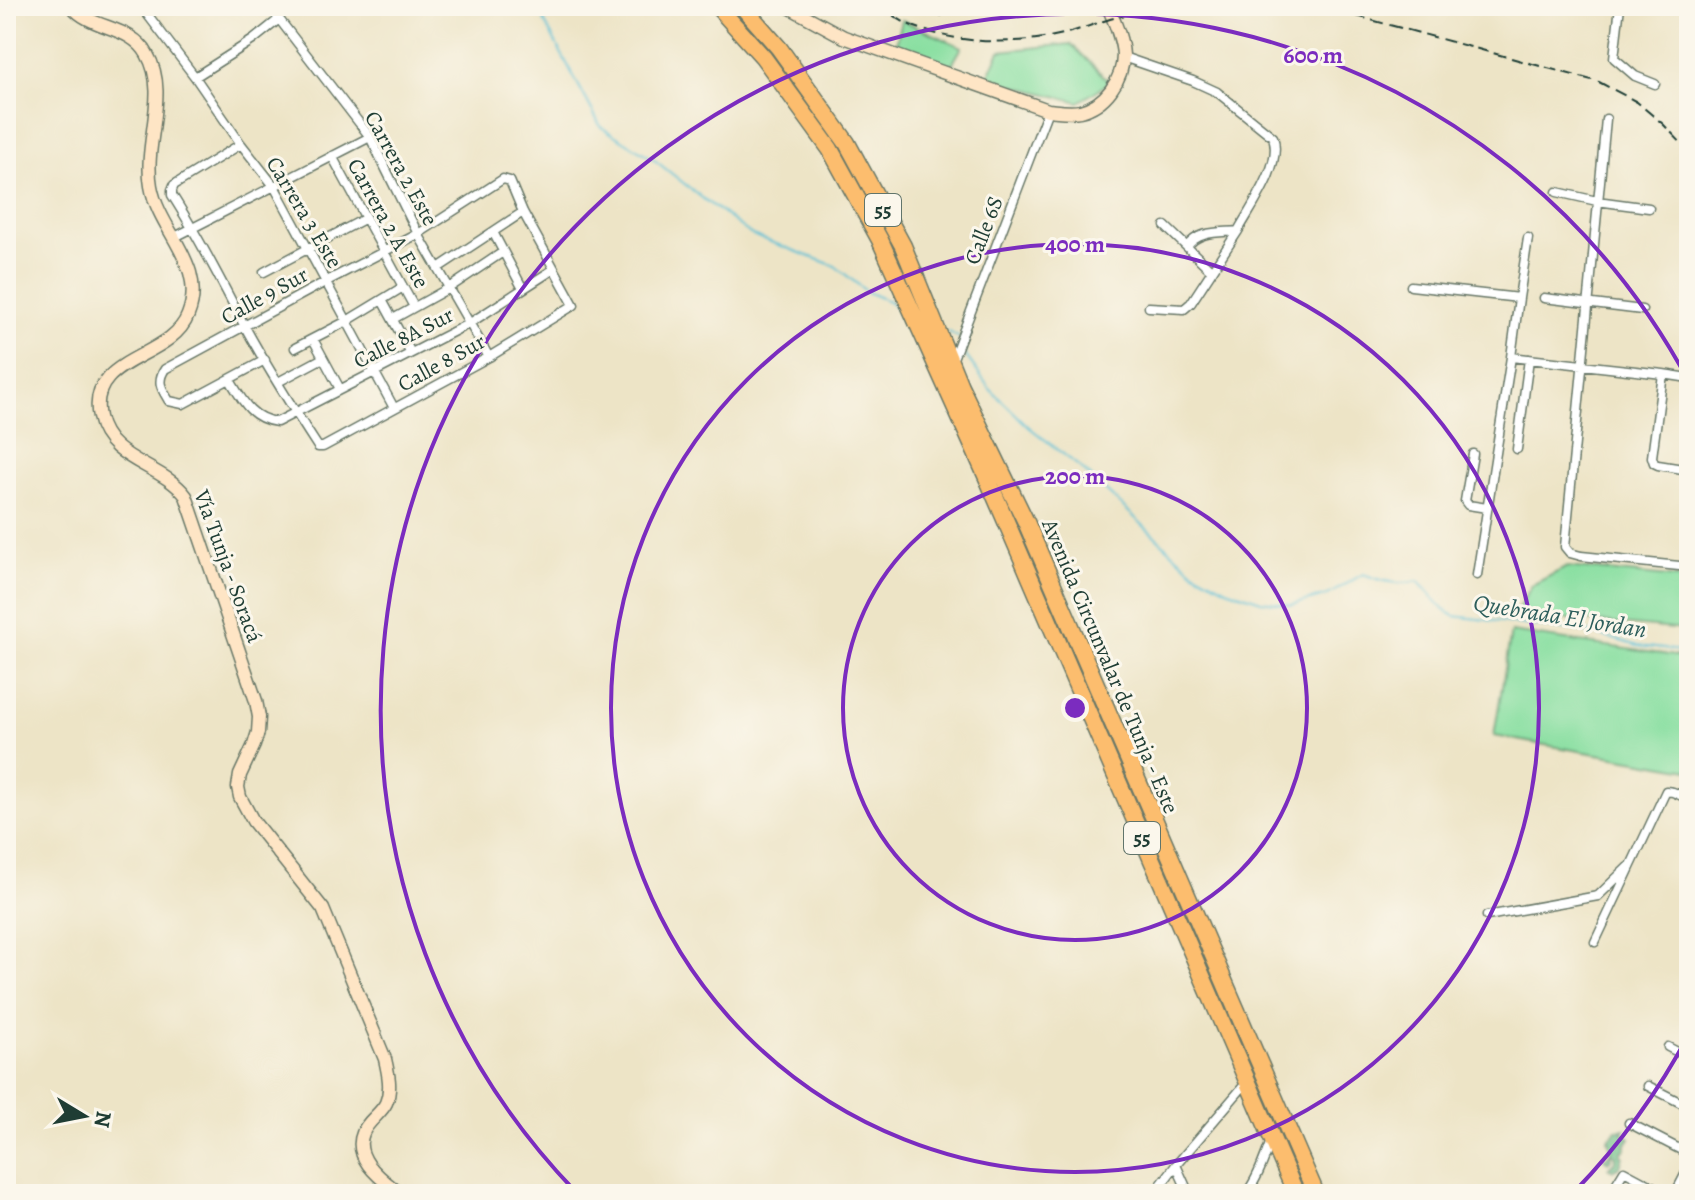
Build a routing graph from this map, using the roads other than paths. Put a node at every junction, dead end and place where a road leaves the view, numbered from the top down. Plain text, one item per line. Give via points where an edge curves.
1 (72, 6) edge
2 (141, 6) edge
3 (269, 6) edge
4 (717, 6) edge
5 (742, 6) edge
6 (787, 6) edge
7 (1620, 6) edge
8 (1119, 7) edge
9 (278, 20) junction
10 (1123, 57) junction
11 (195, 77) junction
12 (1655, 84) dead end
13 (1048, 110) junction
14 (1606, 119) dead end
15 (370, 137) junction
16 (241, 144) junction
17 (332, 156) junction
18 (274, 186) junction
19 (173, 190) junction
20 (1557, 192) dead end
21 (155, 201) junction
22 (1597, 201) junction
23 (1649, 208) dead end
24 (523, 212) junction
25 (366, 218) junction
26 (1165, 226) dead end
27 (194, 228) junction
28 (1238, 231) junction
29 (493, 232) junction
30 (418, 234) junction
31 (173, 238) junction
32 (1528, 238) dead end
33 (1187, 247) junction
34 (310, 249) junction
35 (383, 252) junction
36 (503, 252) junction
37 (438, 268) junction
38 (554, 269) junction
39 (1212, 271) junction
40 (264, 272) dead end
41 (325, 282) junction
42 (1411, 286) dead end
43 (403, 287) junction
44 (449, 288) junction
45 (523, 289) junction
46 (1519, 298) junction
47 (1544, 298) dead end
48 (382, 300) junction
49 (1587, 304) junction
50 (414, 307) junction
51 (1149, 307) dead end
52 (1642, 310) dead end
53 (393, 319) junction
54 (347, 321) junction
55 (470, 323) junction
56 (245, 326) junction
57 (313, 339) junction
58 (295, 348) dead end
59 (411, 353) junction
60 (489, 357) junction
61 (1511, 357) junction
62 (323, 358) junction
63 (1529, 359) junction
64 (265, 360) junction
65 (951, 362) junction
66 (1581, 365) junction
67 (375, 372) junction
68 (1663, 374) junction
69 (1689, 378) edge
70 (230, 380) junction
71 (278, 382) junction
72 (340, 389) junction
73 (394, 408) junction
74 (295, 413) junction
75 (1517, 449) dead end
76 (1473, 454) dead end
77 (1689, 470) edge
78 (1487, 508) junction
79 (1689, 567) edge
80 (1477, 575) dead end
81 (1689, 799) edge
82 (1632, 864) junction
83 (1487, 916) dead end
84 (1595, 942) dead end
85 (1668, 1047) dead end
86 (1689, 1058) edge
87 (1247, 1081) junction
88 (1648, 1086) dead end
89 (1689, 1107) edge
90 (1629, 1123) dead end
91 (1272, 1138) junction
92 (1689, 1154) edge
93 (1176, 1165) junction
94 (1689, 1167) edge
95 (400, 1194) edge
96 (1154, 1194) edge
97 (1189, 1194) edge
98 (1246, 1194) edge
99 (1296, 1194) edge
100 (1316, 1194) edge
101 (1610, 1194) edge
102 (1667, 1194) edge
103 (1675, 1194) edge

1 - 21 main road, Vía Tunja - Soracá via 87,19 135,41 152,65 156,81 149,164
2 - 11 street, Carrera 3 Este
3 - 9 street, Carrera 2 Este
4 - 87 highway, Avenida Circunvalar de Tunja - Este / 55 via 763,57 830,149 880,240
5 - 65 highway, Avenida Circunvalar de Tunja - Este / 55 via 847,143 903,246
6 - 13 main road via 844,37
7 - 12 street via 1614,58
8 - 10 main road
9 - 11 street
9 - 15 street, Carrera 2 Este
10 - 13 main road via 1114,86 1093,106
10 - 28 street via 1217,92 1273,137 1275,157
11 - 16 street, Carrera 3 Este
13 - 65 street, Calle 6S
14 - 22 street
15 - 17 street
15 - 30 street, Carrera 2 Este
16 - 18 street, Carrera 3 Este
16 - 19 street
17 - 18 street
17 - 25 street, Carrera 2 A Este
18 - 27 street
18 - 34 street, Carrera 3 Este
19 - 21 street
19 - 27 street
20 - 22 street
21 - 31 main road, Vía Tunja - Soracá
22 - 23 street
22 - 49 street
24 - 29 street
24 - 30 street, Calle 9 Sur via 510,181 499,180
24 - 38 street
25 - 34 street
25 - 35 street, Carrera 2 A Este
26 - 33 street
27 - 31 street
27 - 56 street
28 - 33 street via 1198,235
28 - 39 street
29 - 36 street
29 - 37 street
30 - 35 street, Calle 9 Sur
30 - 37 street, Carrera 2 Este
31 - 95 main road, Vía Tunja - Soracá via 194,285 188,317 169,339 104,381 99,421 112,444 159,472 186,496 259,717 240,775 240,797 323,909 385,1059 387,1102 363,1133 361,1147 373,1172
32 - 46 street
33 - 39 street
34 - 40 street
34 - 41 street, Carrera 3 Este
35 - 41 street, Calle 9 Sur
35 - 43 street, Carrera 2 A Este
36 - 44 street
36 - 45 street
37 - 44 street, Carrera 2 Este
38 - 45 street, Calle 8A Sur
38 - 60 street, Calle 8 Sur via 574,305
39 - 51 street via 1184,309
41 - 54 street, Carrera 3 Este
41 - 56 street, Calle 9 Sur
42 - 46 street
43 - 48 street
43 - 50 street, Carrera 2 A Este
44 - 50 street
44 - 55 street, Carrera 2 Este
45 - 55 street, Calle 8A Sur
46 - 61 street
47 - 49 street
48 - 53 street
48 - 54 street
49 - 52 street
49 - 66 street
50 - 53 street
53 - 59 street
54 - 57 street
54 - 67 street, Carrera 3 Este
55 - 59 street, Calle 8A Sur
55 - 60 street, Carrera 2 Este
56 - 64 street
56 - 70 street, Calle 9 Sur via 165,369 160,384 169,401 183,404
57 - 58 street
57 - 62 street
59 - 67 street, Calle 8A Sur
60 - 73 street, Calle 8 Sur
61 - 63 street
61 - 78 street
62 - 71 street
62 - 72 street
63 - 66 street
63 - 75 street
64 - 70 street
64 - 71 street
65 - 100 highway, Avenida Circunvalar de Tunja - Este / 55 via 1026,522
66 - 68 street
66 - 79 street via 1565,547 1581,556
67 - 72 street, Calle 8A Sur
67 - 73 street, Carrera 3 Este
68 - 69 street
68 - 77 street via 1652,457 1658,465
70 - 74 street, Calle 8A Sur via 248,410 262,418 277,422
71 - 74 street
72 - 74 street, Calle 8A Sur
73 - 74 street, Calle 8 Sur via 323,447
76 - 78 street via 1465,501
78 - 80 street
81 - 82 street via 1666,791
82 - 83 street via 1598,896
82 - 84 street
85 - 86 street
87 - 91 highway, Avenida Circunvalar de Tunja - Este / 55
87 - 93 street
88 - 89 street
90 - 92 street
91 - 98 street
91 - 99 highway, Avenida Circunvalar de Tunja - Este / 55
93 - 96 street
93 - 97 street
94 - 103 street
101 - 102 street via 1624,1171

